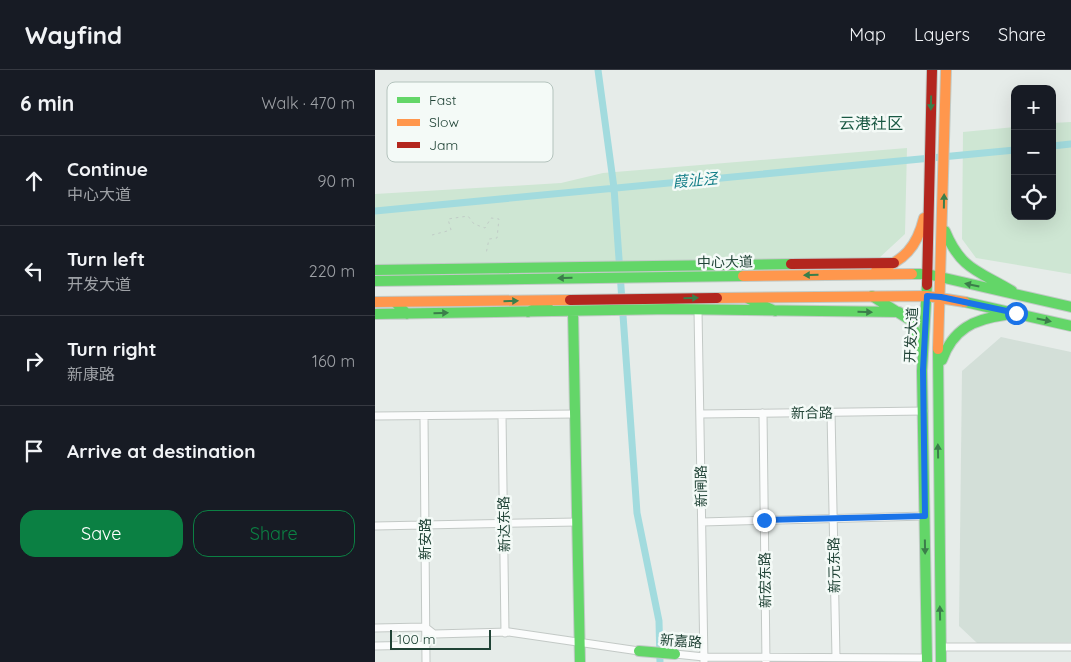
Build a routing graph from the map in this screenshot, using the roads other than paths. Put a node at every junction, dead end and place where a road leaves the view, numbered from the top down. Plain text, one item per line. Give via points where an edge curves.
1 (932, 70) edge
2 (946, 70) edge
3 (929, 197) junction
4 (943, 226) junction
5 (895, 263) junction
6 (778, 266) junction
7 (375, 270) edge
8 (529, 270) junction
9 (412, 271) junction
10 (613, 273) junction
11 (640, 273) junction
12 (867, 274) junction
13 (927, 274) junction
14 (757, 276) junction
15 (544, 278) junction
16 (942, 279) junction
17 (392, 280) junction
18 (375, 281) edge
19 (871, 295) junction
20 (927, 296) junction
21 (1019, 296) junction
22 (745, 297) junction
23 (941, 297) junction
24 (554, 300) junction
25 (375, 302) edge
26 (395, 302) junction
27 (1071, 307) edge
28 (698, 310) junction
29 (573, 311) junction
30 (775, 311) junction
31 (528, 312) junction
32 (901, 312) junction
33 (1016, 313) junction
34 (375, 314) edge
35 (407, 314) junction
36 (1071, 326) edge
37 (923, 370) junction
38 (937, 376) junction
39 (924, 411) junction
40 (831, 412) junction
41 (763, 413) junction
42 (575, 414) junction
43 (700, 414) junction
44 (502, 415) junction
45 (375, 416) edge
46 (424, 416) junction
47 (925, 516) junction
48 (833, 518) junction
49 (764, 520) junction
50 (577, 522) junction
51 (702, 522) junction
52 (503, 523) junction
53 (425, 525) junction
54 (375, 526) edge
55 (425, 627) junction
56 (375, 628) edge
57 (505, 632) junction
58 (434, 634) junction
59 (580, 643) junction
60 (425, 645) junction
61 (375, 646) edge
62 (940, 647) junction
63 (1071, 647) edge
64 (639, 651) joint
65 (675, 654) joint
66 (835, 657) junction
67 (705, 659) edge
68 (766, 660) edge
69 (927, 660) edge
70 (425, 662) edge
71 (580, 662) edge
72 (941, 662) edge

1 -> 3 main road, 开发大道
4 -> 2 main road, 开发大道
3 - 5 main road via 917,244
3 - 13 main road, 开发大道
4 - 16 main road, 开发大道
4 - 21 main road via 956,258 975,273 997,281
5 - 6 main road
5 - 12 main road
6 - 11 main road
6 - 14 main road
7 - 9 main road
8 - 9 main road
8 - 10 main road
8 - 15 main road
9 - 17 main road
10 - 11 main road, 中心大道
10 -> 15 main road, 中心大道
11 - 14 main road, 中心大道
12 - 13 main road, 中心大道
12 -> 14 main road, 中心大道
13 - 16 main road, 中心大道
13 - 20 main road, 开发大道
15 - 17 main road, 中心大道
21 -> 16 main road, 中心大道
16 - 23 main road, 开发大道
17 - 18 main road, 中心大道
19 - 20 main road
19 - 22 main road
19 - 32 main road
20 - 23 main road
20 - 37 main road, 开发大道
21 - 27 main road, 中心大道
24 -> 22 main road
22 - 30 main road
23 - 33 main road
23 - 38 main road, 开发大道
26 -> 24 main road
24 - 31 main road
25 - 26 main road
26 - 35 main road
28 - 29 main road
28 - 30 main road
28 - 43 street, 新闸路
29 - 31 main road
29 - 42 main road
30 -> 32 main road
35 -> 31 main road
32 - 37 main road via 910,320 921,344
33 -> 36 main road
33 - 38 main road via 970,321 944,351
34 - 35 main road
37 - 39 main road, 开发大道
62 -> 38 main road, 开发大道
39 - 40 street, 新合路
39 - 47 main road, 开发大道
40 - 41 street, 新合路
40 - 48 street, 新元东路
41 - 43 street, 新合路
41 - 49 street, 新宏东路
42 - 44 street
42 - 50 main road
43 - 51 street, 新闸路
44 - 46 street
44 - 52 street, 新达东路
45 - 46 street
46 - 53 street, 新安路
47 - 48 street
47 -> 69 main road, 开发大道
48 - 49 street
48 - 66 street, 新元东路
49 - 51 street
49 - 68 street, 新宏东路
50 - 52 street
50 - 59 main road
51 - 67 street, 新闸路
52 - 53 street
52 - 57 street, 新达东路
53 - 54 street
53 - 55 street, 新安路
55 - 56 street
55 - 58 street
55 - 60 street, 新安路
57 - 58 street, 新嘉路
57 - 59 street, 新嘉路
58 - 60 street
59 - 64 street, 新嘉路
59 - 71 main road
60 - 61 street
60 - 70 street, 新安路
62 - 63 street
62 - 72 main road, 开发大道
64 - 65 main road, 新嘉路
65 - 67 street, 新嘉路
66 - 68 street, 新嘉路
66 - 69 street, 新嘉路
67 - 68 street, 新嘉路

